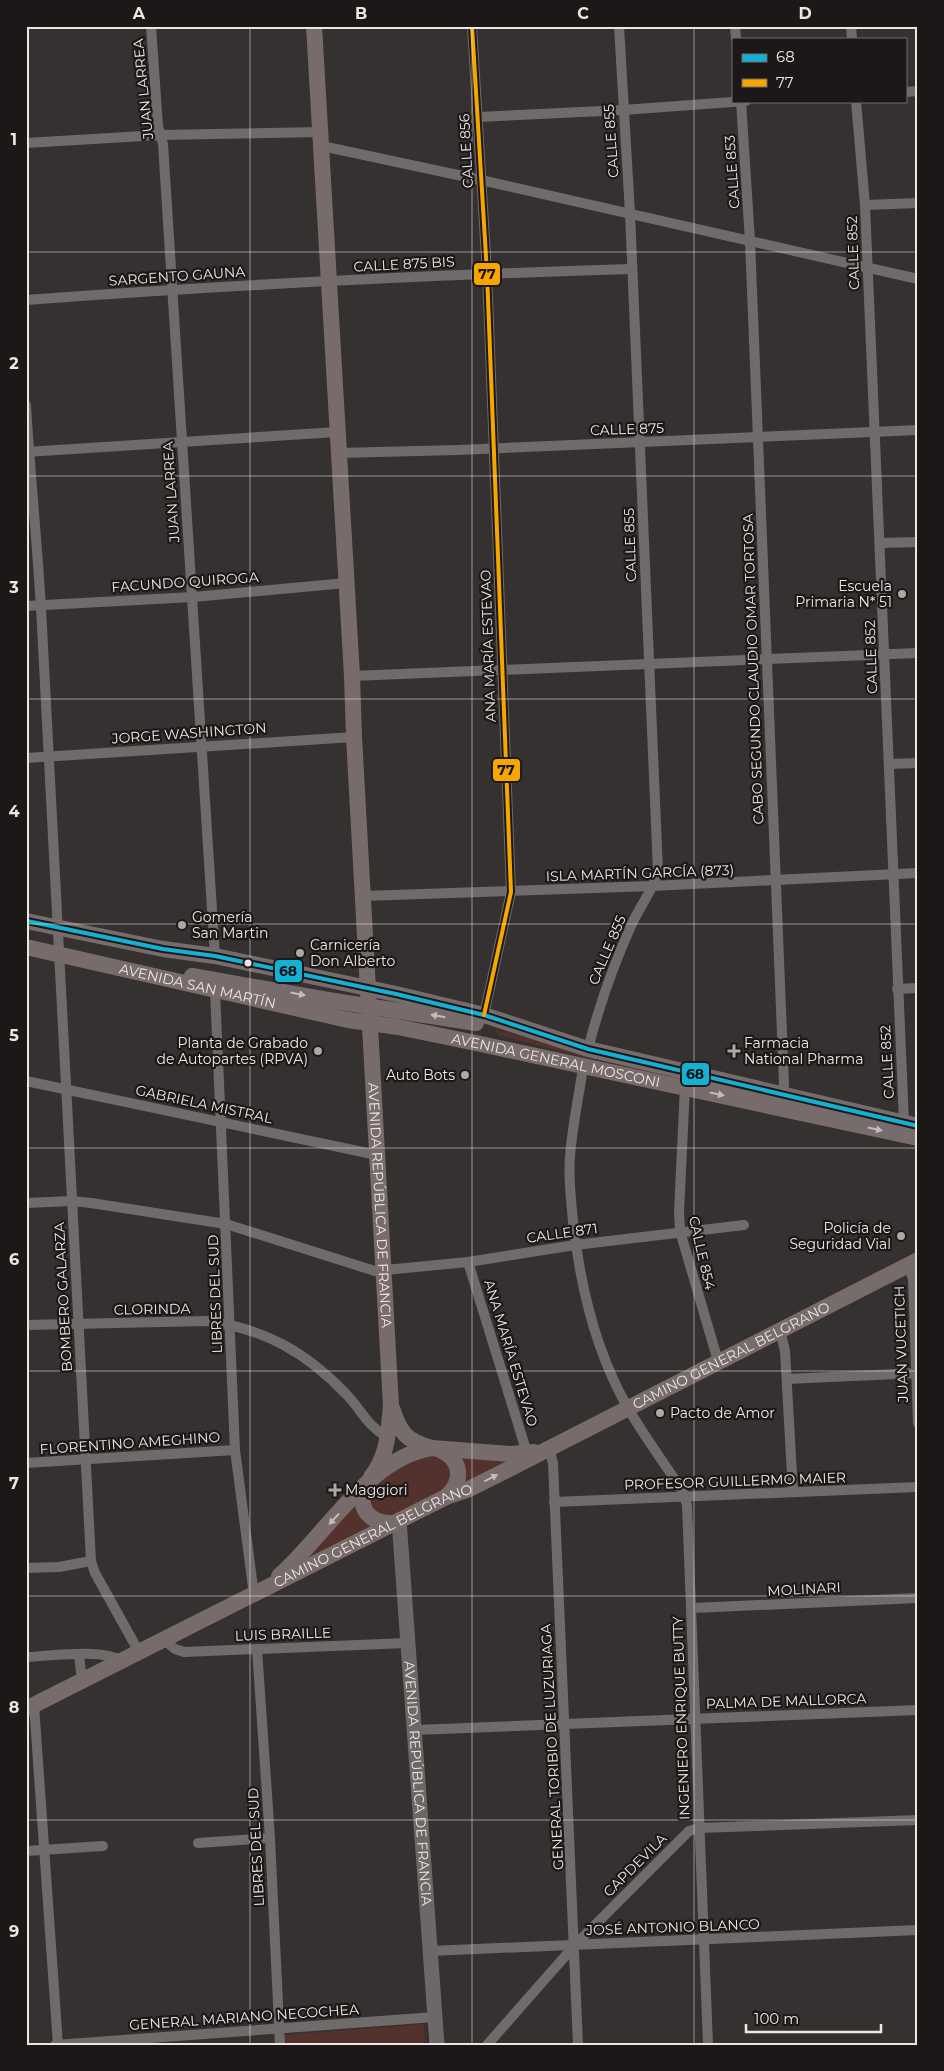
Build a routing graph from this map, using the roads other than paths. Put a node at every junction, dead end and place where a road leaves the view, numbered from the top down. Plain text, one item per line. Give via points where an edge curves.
1 (151, 26) edge
2 (314, 26) edge
3 (472, 26) edge
4 (618, 26) edge
5 (732, 102) edge
6 (740, 102) edge
7 (856, 102) edge
8 (623, 110) junction
9 (478, 117) junction
10 (160, 135) junction
11 (322, 139) junction
12 (26, 143) edge
13 (481, 180) junction
14 (918, 203) edge
15 (865, 205) junction
16 (630, 213) junction
17 (750, 241) junction
18 (867, 268) junction
19 (631, 269) junction
20 (487, 273) junction
21 (918, 279) edge
22 (329, 281) junction
23 (171, 289) junction
24 (26, 300) edge
25 (26, 405) edge
26 (918, 430) edge
27 (337, 432) junction
28 (875, 432) junction
29 (757, 437) junction
30 (182, 442) junction
31 (640, 442) junction
32 (494, 448) junction
33 (27, 452) edge
34 (338, 453) junction
35 (918, 542) edge
36 (880, 543) junction
37 (346, 583) junction
38 (193, 596) junction
39 (40, 605) junction
40 (26, 606) edge
41 (918, 653) edge
42 (884, 655) junction
43 (766, 659) junction
44 (649, 663) junction
45 (503, 670) junction
46 (352, 676) junction
47 (354, 737) junction
48 (202, 746) junction
49 (47, 756) junction
50 (26, 758) edge
51 (918, 763) edge
52 (889, 764) junction
53 (918, 873) edge
54 (893, 874) junction
55 (776, 881) junction
56 (652, 886) junction
57 (511, 892) junction
58 (364, 896) junction
59 (26, 921) edge
60 (59, 928) junction
61 (26, 947) edge
62 (60, 954) junction
63 (215, 956) junction
64 (79, 960) junction
65 (368, 988) junction
66 (897, 988) junction
67 (918, 988) edge
68 (215, 990) junction
69 (370, 1005) junction
70 (484, 1015) junction
71 (370, 1023) junction
72 (588, 1049) junction
73 (583, 1067) junction
74 (26, 1081) edge
75 (685, 1087) junction
76 (66, 1089) junction
77 (783, 1095) junction
78 (220, 1122) junction
79 (911, 1124) edge
80 (918, 1138) edge
81 (377, 1155) junction
82 (72, 1201) junction
83 (26, 1202) edge
84 (226, 1224) junction
85 (744, 1225) dead end
86 (680, 1231) junction
87 (575, 1245) junction
88 (468, 1262) junction
89 (913, 1263) edge
90 (384, 1270) junction
91 (79, 1324) junction
92 (230, 1324) junction
93 (26, 1325) edge
94 (780, 1330) junction
95 (718, 1362) junction
96 (917, 1374) edge
97 (787, 1379) junction
98 (391, 1406) junction
99 (628, 1408) junction
100 (918, 1423) edge
101 (387, 1437) junction
102 (435, 1449) junction
103 (235, 1450) junction
104 (540, 1450) junction
105 (86, 1460) junction
106 (26, 1463) edge
107 (369, 1480) junction
108 (918, 1487) edge
109 (793, 1492) junction
110 (446, 1497) junction
111 (686, 1498) junction
112 (554, 1502) junction
113 (397, 1522) junction
114 (91, 1561) junction
115 (26, 1568) edge
116 (254, 1595) junction
117 (918, 1598) edge
118 (692, 1608) junction
119 (163, 1639) junction
120 (408, 1642) junction
121 (257, 1649) junction
122 (139, 1652) junction
123 (79, 1655) junction
124 (26, 1657) edge
125 (123, 1660) junction
126 (82, 1681) junction
127 (30, 1707) edge
128 (918, 1710) edge
129 (695, 1718) junction
130 (565, 1724) junction
131 (415, 1730) junction
132 (918, 1820) edge
133 (699, 1828) junction
134 (270, 1838) junction
135 (198, 1843) dead end
136 (103, 1846) dead end
137 (43, 1850) junction
138 (26, 1851) edge
139 (918, 1930) edge
140 (704, 1940) junction
141 (575, 1945) junction
142 (430, 1951) junction
143 (435, 2017) junction
144 (280, 2027) junction
145 (163, 2041) edge
146 (57, 2045) edge
147 (280, 2045) edge
148 (438, 2045) edge
149 (487, 2045) edge
150 (578, 2045) edge
151 (708, 2045) edge

1 - 10 street, JUAN LARREA
2 - 11 main road, AVENIDA REPÚBLICA DE FRANCIA
3 - 9 street, CALLE 856
4 - 8 street, CALLE 855
5 - 8 street
6 - 17 street, CALLE 853
7 - 15 street, CALLE 852
8 - 9 street
8 - 16 street, CALLE 855
9 - 13 street, CALLE 856
10 - 11 street
10 - 12 street
10 - 23 street, JUAN LARREA
11 - 13 street
11 - 22 main road, AVENIDA REPÚBLICA DE FRANCIA
13 - 16 street
13 - 20 street, CALLE 856
14 - 15 street
15 - 18 street, CALLE 852
16 - 17 street
16 - 19 street, CALLE 855
17 - 18 street
17 - 29 street, CABO SEGUNDO CLAUDIO OMAR TORTOSA
18 - 21 street
18 - 28 street, CALLE 852
19 - 20 street, CALLE 875 BIS
19 - 31 street, CALLE 855
20 - 22 street, CALLE 875 BIS
20 - 32 street, ANA MARÍA ESTEVAO
22 - 23 street, SARGENTO GAUNA
22 - 27 main road, AVENIDA REPÚBLICA DE FRANCIA
23 - 24 street, SARGENTO GAUNA
23 - 30 street, JUAN LARREA
25 - 33 street, BOMBERO GALARZA
26 - 28 street, CALLE 875
27 - 30 street
27 - 34 main road, AVENIDA REPÚBLICA DE FRANCIA
28 - 29 street, CALLE 875
28 - 36 street, CALLE 852
29 - 31 street, CALLE 875
29 - 43 street, CABO SEGUNDO CLAUDIO OMAR TORTOSA
30 - 33 street
30 - 38 street, JUAN LARREA
31 - 32 street, CALLE 875
31 - 44 street, CALLE 855
32 - 34 street, CALLE 875
32 - 45 street, ANA MARÍA ESTEVAO
33 - 39 street, BOMBERO GALARZA
34 - 37 main road, AVENIDA REPÚBLICA DE FRANCIA
35 - 36 street
36 - 42 street, CALLE 852
37 - 38 street, FACUNDO QUIROGA
37 - 46 main road, AVENIDA REPÚBLICA DE FRANCIA
38 - 39 street, FACUNDO QUIROGA
38 - 48 street, JUAN LARREA
39 - 40 street, FACUNDO QUIROGA
39 - 49 street, BOMBERO GALARZA
41 - 42 street
42 - 43 street
42 - 52 street, CALLE 852
43 - 44 street
43 - 55 street, CABO SEGUNDO CLAUDIO OMAR TORTOSA
44 - 45 street
44 - 56 street, CALLE 855 via 658,871
45 - 46 street
45 - 57 street, ANA MARÍA ESTEVAO
46 - 47 main road, AVENIDA REPÚBLICA DE FRANCIA
47 - 48 street, JORGE WASHINGTON
47 - 58 main road, AVENIDA REPÚBLICA DE FRANCIA
48 - 49 street, JORGE WASHINGTON
48 - 63 street, JUAN LARREA
49 - 50 street, JORGE WASHINGTON
49 - 60 street, BOMBERO GALARZA
51 - 52 street
52 - 54 street, CALLE 852
53 - 54 street, ISLA MARTÍN GARCÍA (873)
54 - 55 street, ISLA MARTÍN GARCÍA (873)
54 - 66 street, CALLE 852
55 - 56 street, ISLA MARTÍN GARCÍA (873)
55 - 77 street, CABO SEGUNDO CLAUDIO OMAR TORTOSA
56 - 57 street, ISLA MARTÍN GARCÍA (873)
56 - 72 street, CALLE 855 via 632,923 611,974
57 - 58 street, ISLA MARTÍN GARCÍA (873)
57 - 70 street, ANA MARÍA ESTEVAO
58 - 65 main road, AVENIDA REPÚBLICA DE FRANCIA
59 - 60 main road, AVENIDA SAN MARTÍN
60 - 62 street, BOMBERO GALARZA
60 - 63 main road, AVENIDA SAN MARTÍN
61 - 62 main road, AVENIDA SAN MARTÍN
62 - 64 main road, AVENIDA SAN MARTÍN
62 - 76 street, BOMBERO GALARZA
63 - 65 main road, AVENIDA SAN MARTÍN
64 - 68 main road, AVENIDA SAN MARTÍN
64 -> 69 main road via 138,966
65 - 69 main road, AVENIDA REPÚBLICA DE FRANCIA
65 - 70 main road, AVENIDA GENERAL MOSCONI
66 - 67 street
66 - 79 street, CALLE 852
68 - 71 main road, AVENIDA SAN MARTÍN
68 - 78 street, LIBRES DEL SUD
69 - 71 main road, AVENIDA REPÚBLICA DE FRANCIA
72 -> 69 main road via 492,1025
70 - 72 main road, AVENIDA GENERAL MOSCONI
71 - 73 main road, AVENIDA GENERAL MOSCONI
71 - 81 main road, AVENIDA REPÚBLICA DE FRANCIA
72 - 77 main road, AVENIDA GENERAL MOSCONI
73 - 75 main road, AVENIDA GENERAL MOSCONI
73 - 87 street, INGENIERO ENRIQUE BUTTY via 570,1156
74 - 76 street, GABRIELA MISTRAL
75 -> 80 main road, AVENIDA GENERAL MOSCONI
75 - 86 street, CALLE 854
76 - 78 street, GABRIELA MISTRAL
76 - 82 street, BOMBERO GALARZA
77 - 79 main road, AVENIDA GENERAL MOSCONI
78 - 81 street, GABRIELA MISTRAL
78 - 84 street, LIBRES DEL SUD
81 - 90 main road, AVENIDA REPÚBLICA DE FRANCIA
82 - 83 street, CALLE 871
82 - 84 street, CALLE 871
82 - 91 street, BOMBERO GALARZA
84 - 90 street, CALLE 871 via 369,1270
84 - 92 street, LIBRES DEL SUD
85 - 86 street, CALLE 871
86 - 87 street, CALLE 871
86 - 95 street, CALLE 854
87 - 88 street, CALLE 871
87 - 99 street, INGENIERO ENRIQUE BUTTY via 594,1328
88 - 90 street, CALLE 871
88 - 104 street, ANA MARÍA ESTEVAO
89 - 94 main road, CAMINO GENERAL BELGRANO
89 - 96 street, JUAN VUCETICH
90 - 98 main road, AVENIDA REPÚBLICA DE FRANCIA
91 - 92 street, CLORINDA via 178,1321
91 - 93 street, CLORINDA
91 - 105 street, BOMBERO GALARZA
92 - 101 street, CLORINDA via 287,1345 307,1359 347,1395 374,1429
92 - 103 street, LIBRES DEL SUD
94 - 95 main road, CAMINO GENERAL BELGRANO
94 - 97 street
95 - 99 main road, CAMINO GENERAL BELGRANO
96 - 97 street
96 - 100 street, JUAN VUCETICH
97 - 109 street
98 - 101 main road, AVENIDA REPÚBLICA DE FRANCIA
98 - 102 main road, AVENIDA REPÚBLICA DE FRANCIA via 402,1432
99 - 104 main road, CAMINO GENERAL BELGRANO
99 - 111 street, INGENIERO ENRIQUE BUTTY
101 - 107 main road, AVENIDA REPÚBLICA DE FRANCIA via 385,1454
102 - 104 main road, CAMINO GENERAL BELGRANO via 502,1454
102 - 107 main road, CAMINO GENERAL BELGRANO via 405,1457
102 - 110 main road via 454,1459 458,1469 453,1490
103 - 105 street, FLORENTINO AMEGHINO
103 - 116 street, LIBRES DEL SUD
110 -> 104 main road, CAMINO GENERAL BELGRANO via 467,1490
104 - 112 street, GENERAL TORIBIO DE LUZURIAGA via 553,1463
105 - 106 street, FLORENTINO AMEGHINO
105 - 114 street, BOMBERO GALARZA
107 - 113 main road via 362,1499 366,1511 375,1520
107 -> 116 main road, CAMINO GENERAL BELGRANO via 287,1569
108 - 109 street, PROFESOR GUILLERMO MAIER
109 - 111 street, PROFESOR GUILLERMO MAIER
110 - 113 main road, CAMINO GENERAL BELGRANO
111 - 112 street, PROFESOR GUILLERMO MAIER
111 - 118 street, INGENIERO ENRIQUE BUTTY
112 - 130 street, GENERAL TORIBIO DE LUZURIAGA
113 - 116 main road, CAMINO GENERAL BELGRANO
113 - 120 main road, AVENIDA REPÚBLICA DE FRANCIA
114 - 115 street via 59,1567
114 - 122 street, BOMBERO GALARZA
116 - 119 main road, CAMINO GENERAL BELGRANO
117 - 118 street, MOLINARI
118 - 129 street, INGENIERO ENRIQUE BUTTY
119 - 121 street, LUIS BRAILLE via 184,1652
119 - 122 main road, CAMINO GENERAL BELGRANO
120 - 121 street, LUIS BRAILLE
120 - 131 main road, AVENIDA REPÚBLICA DE FRANCIA
121 - 134 street, LIBRES DEL SUD
122 - 125 main road, CAMINO GENERAL BELGRANO
123 - 124 street
123 - 125 street via 113,1655
123 - 126 street
125 - 126 main road, CAMINO GENERAL BELGRANO
126 - 127 main road, CAMINO GENERAL BELGRANO
127 - 137 street
128 - 129 street, PALMA DE MALLORCA
129 - 130 street, PALMA DE MALLORCA
129 - 133 street, INGENIERO ENRIQUE BUTTY
130 - 131 street, PALMA DE MALLORCA
130 - 141 street, GENERAL TORIBIO DE LUZURIAGA
131 - 142 main road, AVENIDA REPÚBLICA DE FRANCIA
132 - 133 street
133 - 140 street, INGENIERO ENRIQUE BUTTY
133 - 141 street, CAPDEVILA via 689,1831
134 - 135 street
134 - 144 street, LIBRES DEL SUD
136 - 137 street
137 - 138 street
137 - 146 street
139 - 140 street, JOSÉ ANTONIO BLANCO
140 - 141 street, JOSÉ ANTONIO BLANCO
140 - 151 street, INGENIERO ENRIQUE BUTTY
141 - 142 street, JOSÉ ANTONIO BLANCO
141 - 149 street, CAPDEVILA
141 - 150 street, GENERAL TORIBIO DE LUZURIAGA
142 - 143 main road, AVENIDA REPÚBLICA DE FRANCIA
143 - 144 street, GENERAL MARIANO NECOCHEA
143 - 148 main road, AVENIDA REPÚBLICA DE FRANCIA
144 - 145 street, GENERAL MARIANO NECOCHEA
144 - 147 street, LIBRES DEL SUD
145 - 146 street, GENERAL MARIANO NECOCHEA

